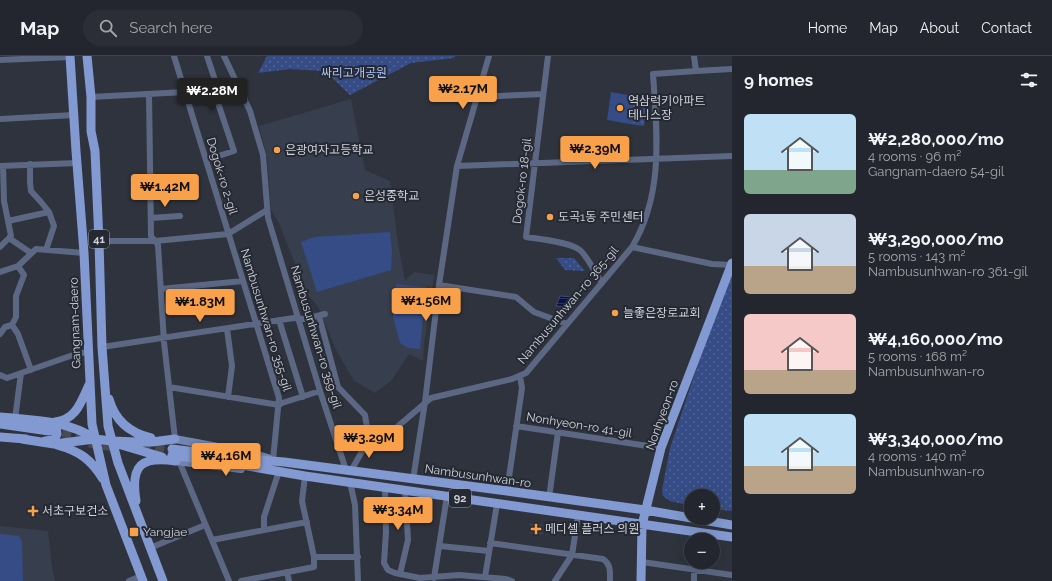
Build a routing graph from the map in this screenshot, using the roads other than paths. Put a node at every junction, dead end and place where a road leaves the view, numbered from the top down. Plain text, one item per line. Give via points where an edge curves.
1 (70, 56) edge
2 (87, 56) edge
3 (174, 56) edge
4 (207, 56) edge
5 (224, 56) edge
6 (489, 56) edge
7 (548, 56) edge
8 (694, 56) edge
9 (0, 60) edge
10 (732, 69) edge
11 (696, 71) junction
12 (185, 92) junction
13 (149, 94) junction
14 (543, 94) junction
15 (219, 96) junction
16 (92, 97) junction
17 (477, 97) junction
18 (245, 99) junction
19 (74, 115) junction
20 (0, 119) edge
21 (732, 156) edge
22 (657, 158) junction
23 (206, 160) junction
24 (77, 162) junction
25 (535, 163) junction
26 (30, 164) junction
27 (1, 166) edge
28 (457, 166) junction
29 (2, 201) edge
30 (267, 210) junction
31 (49, 212) junction
32 (180, 216) dead end
33 (151, 218) junction
34 (8, 221) junction
35 (228, 234) junction
36 (10, 238) junction
37 (99, 241) junction
38 (155, 241) junction
39 (0, 247) edge
40 (632, 247) junction
41 (46, 250) junction
42 (31, 253) junction
43 (84, 253) junction
44 (732, 264) edge
45 (18, 266) junction
46 (0, 272) edge
47 (243, 281) junction
48 (602, 283) junction
49 (439, 285) junction
50 (161, 289) junction
51 (299, 318) junction
52 (279, 320) junction
53 (256, 324) junction
54 (567, 324) junction
55 (12, 325) junction
56 (226, 329) junction
57 (0, 334) edge
58 (165, 337) junction
59 (102, 347) junction
60 (88, 352) junction
61 (30, 370) junction
62 (21, 373) junction
63 (0, 375) edge
64 (520, 376) junction
65 (89, 384) junction
66 (104, 384) junction
67 (169, 387) junction
68 (320, 391) junction
69 (228, 397) junction
70 (303, 397) junction
71 (425, 402) junction
72 (279, 405) junction
73 (0, 417) edge
74 (15, 418) junction
75 (0, 424) edge
76 (516, 426) junction
77 (0, 431) edge
78 (558, 432) junction
79 (50, 434) junction
80 (0, 437) edge
81 (370, 437) junction
82 (22, 439) junction
83 (95, 439) junction
84 (175, 439) junction
85 (112, 441) junction
86 (661, 448) junction
87 (175, 457) junction
88 (273, 460) junction
89 (284, 462) junction
90 (279, 471) junction
91 (348, 471) junction
92 (305, 476) junction
93 (412, 480) junction
94 (350, 482) junction
95 (106, 485) junction
96 (385, 487) junction
97 (405, 490) junction
98 (507, 491) junction
99 (447, 496) junction
100 (550, 498) junction
101 (497, 504) junction
102 (645, 510) junction
103 (578, 515) junction
104 (140, 521) junction
105 (307, 522) junction
106 (642, 524) junction
107 (205, 525) junction
108 (732, 525) edge
109 (264, 530) junction
110 (732, 537) edge
111 (212, 540) junction
112 (490, 543) junction
113 (440, 546) junction
114 (150, 548) junction
115 (489, 551) junction
116 (572, 555) junction
117 (314, 557) junction
118 (358, 557) junction
119 (642, 562) junction
120 (694, 570) junction
121 (287, 572) junction
122 (400, 574) junction
123 (732, 575) edge
124 (485, 577) junction
125 (142, 578) edge
126 (434, 578) junction
127 (498, 579) edge
128 (129, 581) edge
129 (163, 581) edge
130 (229, 581) edge
131 (241, 581) edge
132 (288, 581) edge
133 (358, 581) edge
134 (512, 581) edge
135 (555, 581) edge
136 (610, 581) edge
137 (641, 581) edge
138 (694, 581) edge

1 - 9 street
1 - 19 main road, Gangnam-daero / 41
2 - 16 main road, 41
3 - 12 street, Dogok-ro 2-gil
4 - 15 street
5 - 18 street, Nambusunhwan-ro 359-gil
6 - 17 street
7 - 14 street, Dogok-ro 18-gil
8 - 11 street
10 - 11 street
11 - 22 street, Nambusunhwan-ro 365-gil via 653,74
12 - 13 street
12 - 15 street
12 - 23 street, Dogok-ro 2-gil
13 - 16 street
13 - 33 street
14 - 17 street
14 - 25 street, Dogok-ro 18-gil
15 - 18 street
15 - 23 street via 217,100 234,151
16 - 37 main road, 41 via 91,131 95,151
17 - 28 street
18 - 30 street, Nambusunhwan-ro 359-gil via 263,156
19 - 20 street
19 - 24 main road, Gangnam-daero / 41
21 - 22 street
22 - 25 street
22 - 40 street, Nambusunhwan-ro 365-gil via 656,175 644,224
23 - 35 street, Dogok-ro 2-gil
24 - 26 street
24 - 43 main road, Gangnam-daero / 41
25 - 28 street
25 - 48 street, Dogok-ro 18-gil via 526,237 548,240 581,250
26 - 27 street
26 - 31 street via 31,191
27 - 29 street
28 - 49 street
29 - 34 street
30 - 35 street
30 - 51 street, Nambusunhwan-ro 359-gil
31 - 34 street
31 - 41 street via 54,226
32 - 33 street
33 - 38 street via 151,236
34 - 36 street
35 - 38 street
35 - 47 street, Nambusunhwan-ro 355-gil
36 - 39 street
36 - 42 street
37 - 38 street
37 - 59 main road, 41
38 - 50 street via 158,245
40 - 44 street via 712,264
40 - 48 street, Nambusunhwan-ro 365-gil
41 - 42 street via 36,249
41 - 43 street
42 - 45 street
43 - 60 main road, Gangnam-daero / 41
44 - 86 main road, Nonhyeon-ro
45 - 46 street
45 - 55 street via 24,275 16,296 16,317
47 - 50 street
47 - 53 street, Nambusunhwan-ro 355-gil
48 - 54 street, Nambusunhwan-ro 365-gil
49 - 54 street via 516,297 534,312
49 - 71 street
50 - 58 street
51 - 52 street
51 - 68 street, Nambusunhwan-ro 359-gil
51 - 81 street via 322,315 338,388 365,415
52 - 53 street
52 - 70 street
53 - 56 street
53 - 72 street, Nambusunhwan-ro 355-gil
54 - 64 street, Nambusunhwan-ro 365-gil via 526,373
55 - 57 street via 5,327
55 - 61 street via 18,334
56 - 58 street
56 - 69 street via 232,366
58 - 59 street
58 - 67 street
59 - 66 main road, 41
60 - 61 street
60 - 65 main road, Gangnam-daero / 41
61 - 62 street
62 - 63 street via 7,378
62 - 74 street
64 - 71 street via 430,398
64 - 76 street, Nambusunhwan-ro 365-gil via 522,388
65 - 79 main road via 81,404 72,416 61,421
65 - 83 main road, Gangnam-daero / 41
66 - 84 main road via 114,412 127,429 152,439
66 - 85 main road, 41
67 - 69 street
67 - 84 street
68 - 70 street
68 - 91 street, Nambusunhwan-ro 359-gil
69 - 72 street
70 - 72 street
71 - 81 street via 390,433
71 - 93 street
72 - 88 street, Nambusunhwan-ro 355-gil
73 - 74 main road
74 - 79 main road
75 - 79 main road
76 - 78 street, Nonhyeon-ro 41-gil
76 - 98 street, Nambusunhwan-ro 365-gil
77 - 79 main road
78 - 86 street, Nonhyeon-ro 41-gil
78 - 100 street
79 - 82 main road
79 - 82 main road via 56,427 57,434 54,440
79 - 83 main road
79 - 83 main road via 74,428 86,432
79 - 95 main road via 95,467
80 - 82 main road
81 - 91 street
83 - 85 main road
83 - 95 main road, Gangnam-daero / 41
84 - 85 main road via 152,442
84 - 87 main road via 167,452 170,457
84 - 88 main road via 250,453
85 - 87 main road
85 - 104 main road, 41
86 - 102 main road, Nonhyeon-ro
87 - 89 main road, Nambusunhwan-ro / 92
87 - 90 main road, Nambusunhwan-ro / 92
87 - 104 main road via 150,460 139,467 134,484
87 - 107 street
88 - 89 main road
89 - 91 main road, Nambusunhwan-ro / 92
90 - 92 main road, Nambusunhwan-ro / 92
90 - 109 street via 264,517
91 - 93 main road, Nambusunhwan-ro / 92
92 - 94 main road, Nambusunhwan-ro / 92
92 - 105 street via 302,501
93 - 98 main road, Nambusunhwan-ro / 92
94 - 96 main road, Nambusunhwan-ro / 92
94 - 118 street via 355,505
95 - 125 main road, Gangnam-daero / 41
96 - 97 main road, Nambusunhwan-ro / 92
96 - 122 street via 384,563 388,570
97 - 99 main road, Nambusunhwan-ro / 92
97 - 122 street via 408,540
98 - 100 main road, Nambusunhwan-ro / 92
99 - 101 main road, Nambusunhwan-ro / 92
99 - 113 street, Nambusunhwan-ro
100 - 102 main road, Nambusunhwan-ro / 92
101 - 103 main road, Nambusunhwan-ro / 92
101 - 112 street, Nambusunhwan-ro
102 - 106 main road, Nonhyeon-ro
102 - 108 main road, Nambusunhwan-ro / 92
103 - 106 main road, Nambusunhwan-ro / 92
103 - 116 street
104 - 114 main road, 41
105 - 109 street
105 - 117 street
106 - 110 main road, Nambusunhwan-ro / 92
106 - 119 main road, Nonhyeon-ro
107 - 111 street
107 - 114 street
109 - 111 street
111 - 130 street
112 - 115 street, Nambusunhwan-ro
112 - 116 street
113 - 115 street
113 - 126 street, Nambusunhwan-ro
114 - 129 main road, 41
115 - 124 street, Nambusunhwan-ro
116 - 135 street
116 - 136 street via 608,562
117 - 118 street
117 - 121 street via 314,567
118 - 133 street
119 - 120 street
119 - 137 main road, Nonhyeon-ro
120 - 123 street
120 - 138 street
121 - 131 street
121 - 132 street
122 - 126 street
124 - 126 street via 459,575
124 - 127 street
125 - 128 street
127 - 134 street

